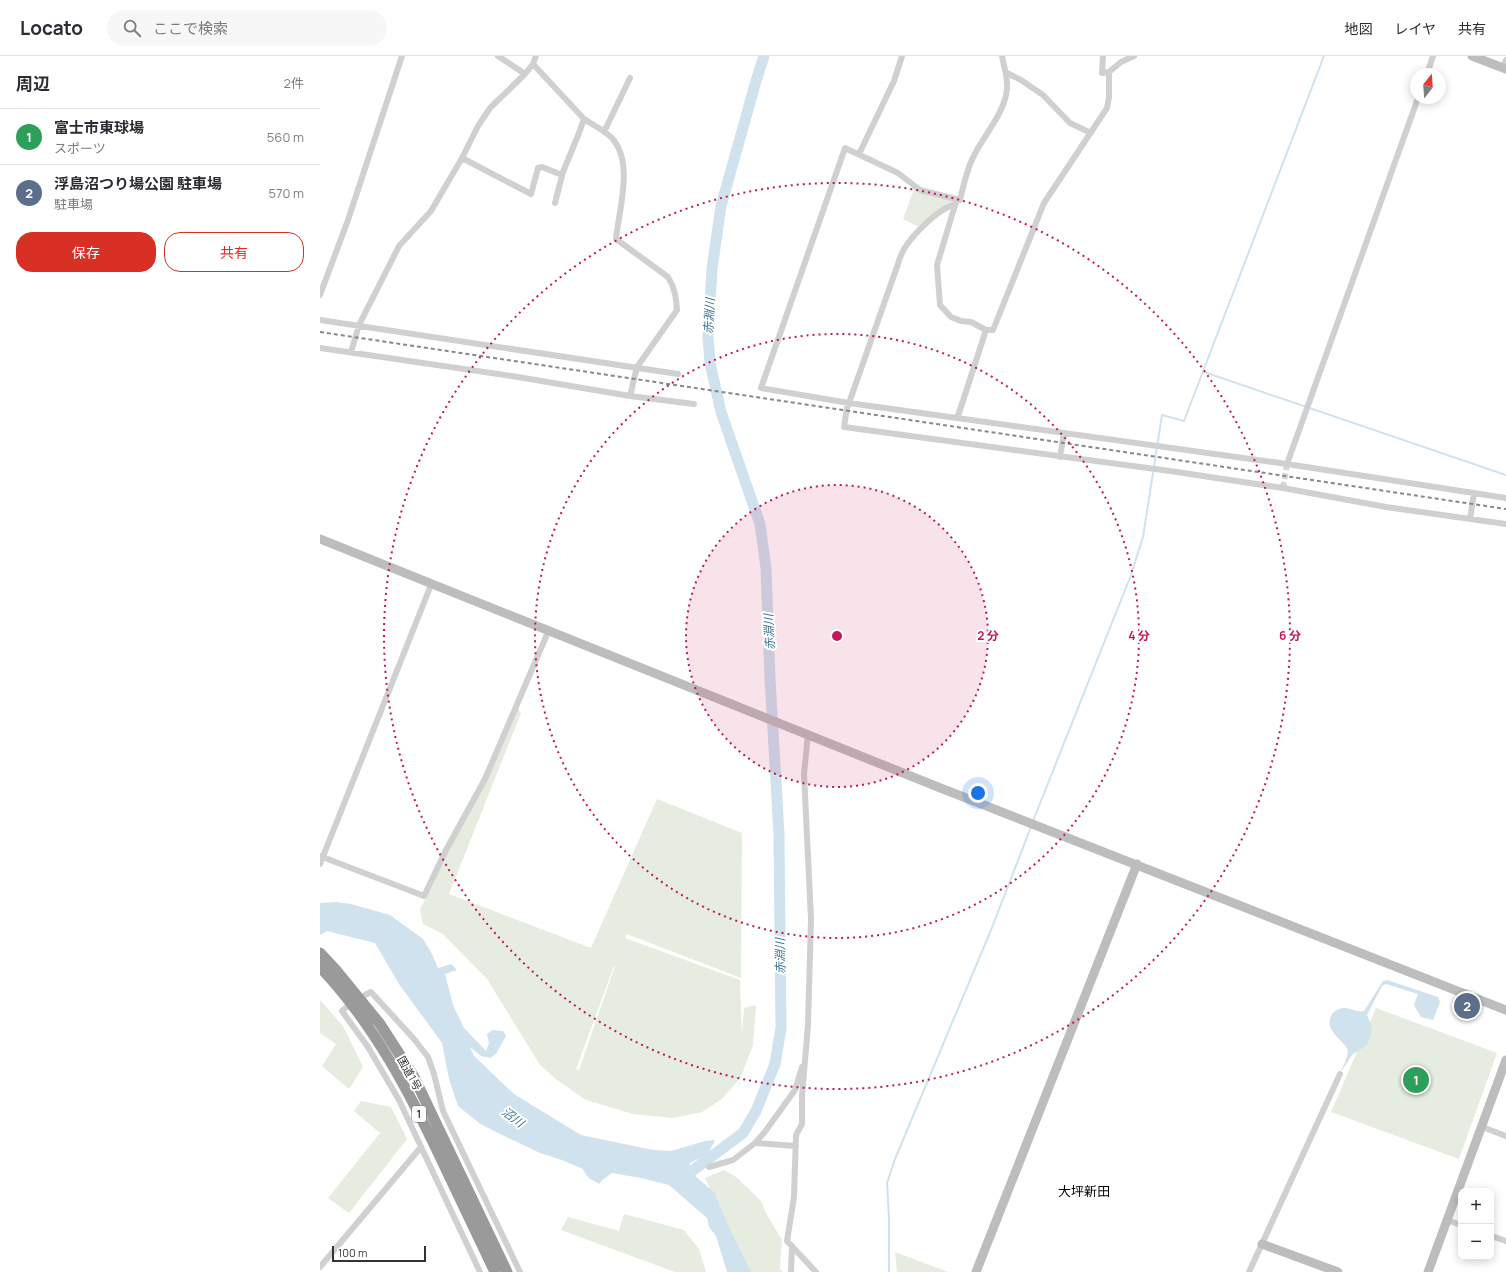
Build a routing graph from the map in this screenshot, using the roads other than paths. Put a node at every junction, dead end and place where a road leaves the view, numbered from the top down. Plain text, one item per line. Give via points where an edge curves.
1 (402, 56) edge
2 (498, 56) edge
3 (536, 56) edge
4 (902, 56) edge
5 (1002, 56) edge
6 (1102, 56) edge
7 (1134, 56) edge
8 (1433, 56) edge
9 (1472, 56) edge
10 (533, 64) junction
11 (1505, 65) edge
12 (1428, 68) edge
13 (1109, 72) junction
14 (1007, 73) junction
15 (525, 74) junction
16 (630, 78) dead end
17 (1416, 104) edge
18 (584, 119) junction
19 (604, 132) junction
20 (1091, 132) junction
21 (859, 154) junction
22 (462, 158) junction
23 (562, 175) junction
24 (956, 202) junction
25 (555, 203) dead end
26 (320, 295) edge
27 (320, 320) edge
28 (359, 325) junction
29 (986, 330) junction
30 (320, 348) edge
31 (351, 352) junction
32 (637, 367) junction
33 (678, 374) dead end
34 (630, 396) junction
35 (849, 403) junction
36 (694, 404) dead end
37 (957, 417) junction
38 (1064, 433) junction
39 (1060, 457) junction
40 (1287, 464) junction
41 (1474, 493) junction
42 (1506, 498) edge
43 (1470, 519) junction
44 (1506, 524) edge
45 (320, 539) edge
46 (431, 585) junction
47 (548, 632) junction
48 (805, 733) junction
49 (321, 857) edge
50 (320, 864) edge
51 (1136, 864) junction
52 (320, 953) edge
53 (321, 968) edge
54 (365, 995) dead end
55 (348, 1006) dead end
56 (1506, 1010) edge
57 (807, 1052) junction
58 (1506, 1060) edge
59 (1340, 1074) dead end
60 (1482, 1127) junction
61 (1506, 1136) edge
62 (754, 1143) junction
63 (796, 1146) junction
64 (421, 1147) junction
65 (709, 1167) dead end
66 (1447, 1220) junction
67 (1458, 1224) edge
68 (1494, 1237) edge
69 (1506, 1241) edge
70 (1262, 1244) junction
71 (792, 1246) junction
72 (320, 1267) edge
73 (480, 1272) edge
74 (495, 1272) edge
75 (507, 1272) edge
76 (520, 1272) edge
77 (791, 1272) edge
78 (816, 1272) edge
79 (976, 1272) edge
80 (1249, 1272) edge
81 (1338, 1272) edge
82 (1428, 1272) edge

1 - 26 street via 348,220
2 - 15 street
3 - 10 street
4 - 21 street via 894,81
5 - 14 street
6 - 13 street via 1102,73
7 - 13 street
8 - 12 street
9 - 11 street
10 - 15 street
10 - 18 street
13 - 20 street via 1107,108
14 - 20 street via 1043,95 1070,123
14 - 24 street via 1007,91 1002,105 991,129 976,151 960,200
15 - 22 street via 490,108
16 - 19 street
17 - 40 street
18 - 19 street
18 - 23 street
19 - 32 street via 619,149 622,166 624,187 616,239 668,277 674,286 676,299 677,310
20 - 29 street via 1044,203 994,330
21 - 24 street via 898,173 920,190
21 - 35 street via 845,148 761,388
22 - 23 street via 531,194 538,168 542,166
22 - 28 street via 431,211 399,246
23 - 25 street
24 - 29 street via 937,264 940,305 951,317 971,322
24 - 35 street via 928,220 904,249
27 - 28 street
28 - 31 street
28 - 32 street
29 - 37 street
30 - 31 street
31 - 34 street
32 - 33 street
32 - 34 street
34 - 36 street
35 - 37 street
35 - 39 street via 844,427
37 - 38 street
38 - 39 street
38 - 40 street
39 - 43 street via 1178,472
40 - 41 street
41 - 42 street
41 - 43 street
43 - 44 street
45 - 46 street
46 - 47 street
46 - 49 street
47 - 48 street
47 - 49 street via 485,779 424,896
48 - 51 street
48 - 57 street via 804,774 811,919
49 - 50 street
51 - 56 street
51 - 79 street
52 - 75 highway, 国道1号 / 1 via 380,1024 414,1078
53 - 74 highway, 国道1号 / 1 via 370,1027 403,1082
54 - 76 street via 371,992 428,1057 443,1111
55 - 64 street via 342,1011 385,1074
57 - 62 street via 796,1090
57 - 63 street via 802,1124 796,1135
58 - 60 street
59 - 70 street
60 - 61 street
60 - 66 street
62 - 63 street
62 - 65 street via 733,1160
63 - 71 street via 794,1197 787,1241
64 - 72 street
64 - 73 street
66 - 67 street
66 - 82 street
68 - 69 street
70 - 80 street
70 - 81 street
71 - 77 street
71 - 78 street

